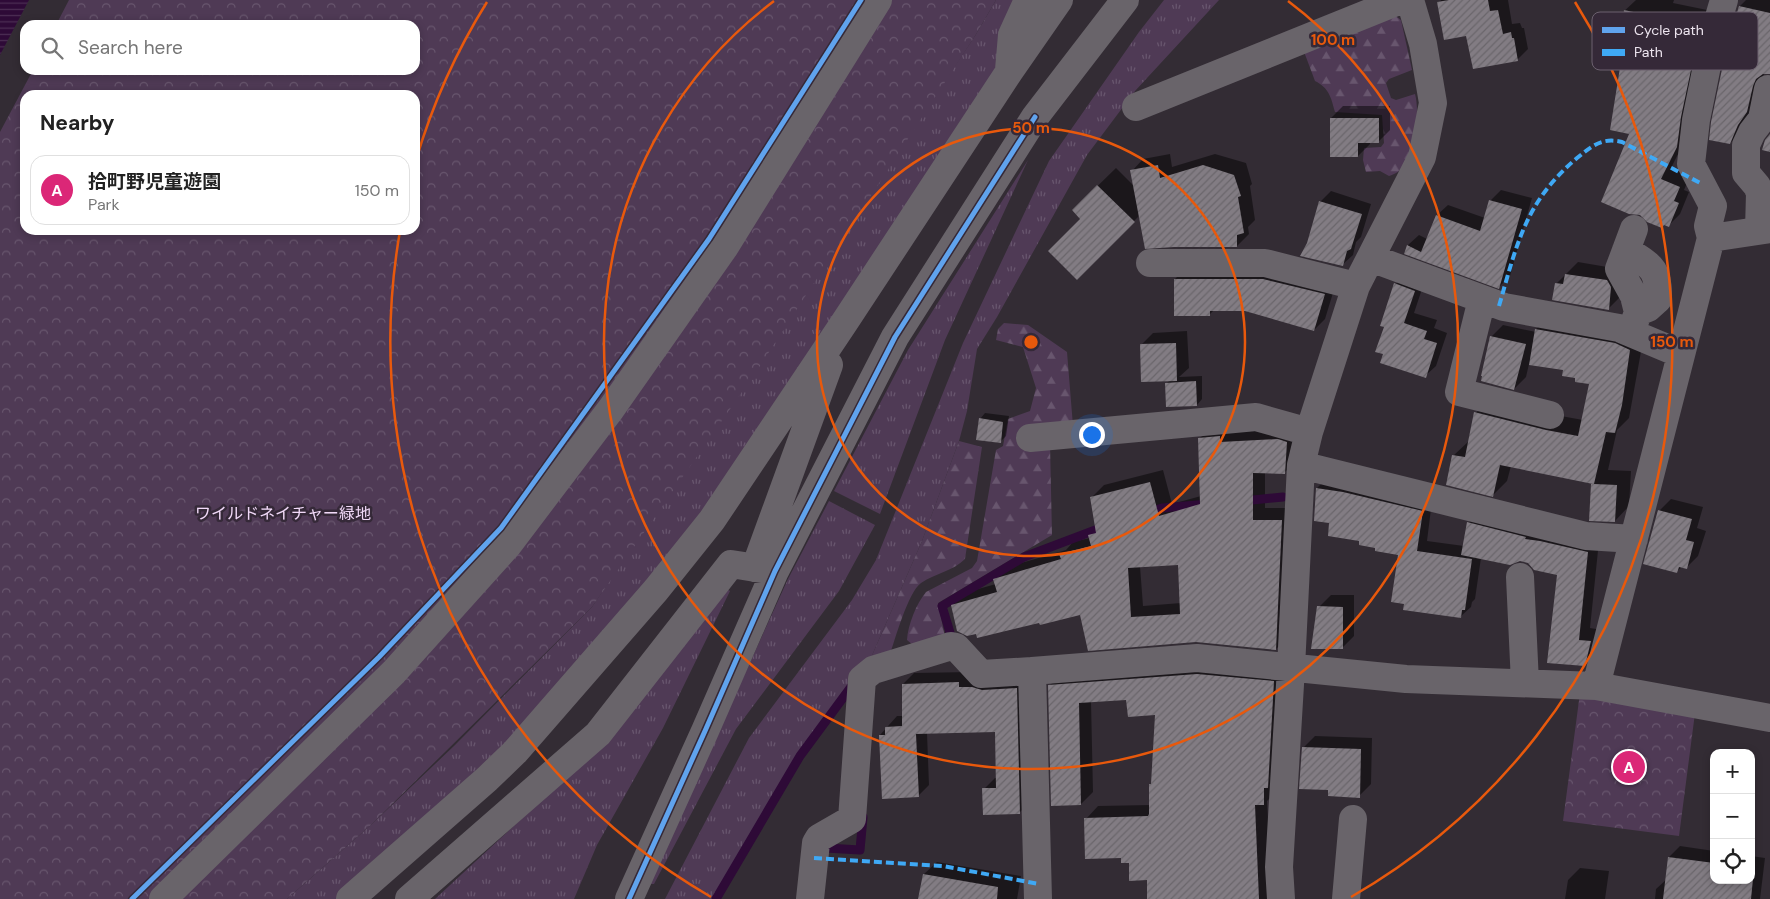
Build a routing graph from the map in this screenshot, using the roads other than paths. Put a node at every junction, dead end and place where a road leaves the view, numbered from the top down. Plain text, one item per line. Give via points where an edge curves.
1 (878, 0) edge
2 (1028, 0) edge
3 (1059, 0) edge
4 (1125, 0) edge
5 (1401, 0) edge
6 (1410, 0) edge
7 (1724, 0) edge
8 (1720, 12) edge
9 (1706, 70) edge
10 (1009, 72) junction
11 (1768, 89) dead end
12 (1136, 107) dead end
13 (1764, 229) edge
14 (1711, 238) junction
15 (1630, 240) dead end
16 (1371, 258) junction
17 (1150, 263) dead end
18 (1356, 286) junction
19 (1482, 299) junction
20 (1634, 322) junction
21 (844, 323) junction
22 (1681, 354) junction
23 (1550, 415) dead end
24 (1309, 432) junction
25 (1030, 438) dead end
26 (1302, 465) junction
27 (1634, 539) junction
28 (765, 570) junction
29 (1520, 577) dead end
30 (1291, 668) junction
31 (1032, 670) junction
32 (1525, 683) junction
33 (1596, 686) junction
34 (1770, 718) edge
35 (1353, 820) dead end
36 (163, 899) edge
37 (350, 899) edge
38 (409, 899) edge
39 (629, 899) edge
40 (810, 899) edge
41 (1038, 899) edge
42 (1280, 899) edge
43 (1346, 899) edge

1 - 36 street via 724,248 611,409 508,545 394,672
2 - 10 street via 1012,35
3 - 10 street
4 - 28 street via 1035,117 895,337
5 - 12 street
6 - 16 street via 1423,44 1432,103 1422,157
7 - 8 street
9 - 14 street via 1691,164 1713,206 1708,226
10 - 21 street
11 - 13 street via 1762,119 1746,145 1746,172 1760,193
13 - 14 street
14 - 22 street
15 - 20 street via 1659,281 1658,299
16 - 18 street
16 - 19 street
17 - 18 street via 1265,263
18 - 24 street
19 - 20 street via 1504,307 1619,328
19 - 23 street via 1459,392
20 - 22 street
21 - 28 street
21 - 37 street via 712,520 656,590 515,752
22 - 27 street
24 - 25 street via 1256,417
24 - 26 street
26 - 27 street via 1586,536
26 - 30 street
27 - 33 street
28 - 38 street via 731,564 598,734
28 - 39 street via 706,731
29 - 32 street
30 - 31 street via 1197,658
30 - 32 street via 1406,679
30 - 42 street via 1279,867
31 - 40 street via 981,674 956,647 951,646 873,670 862,679 852,818 816,843
31 - 41 street
32 - 33 street
33 - 34 street
35 - 43 street

